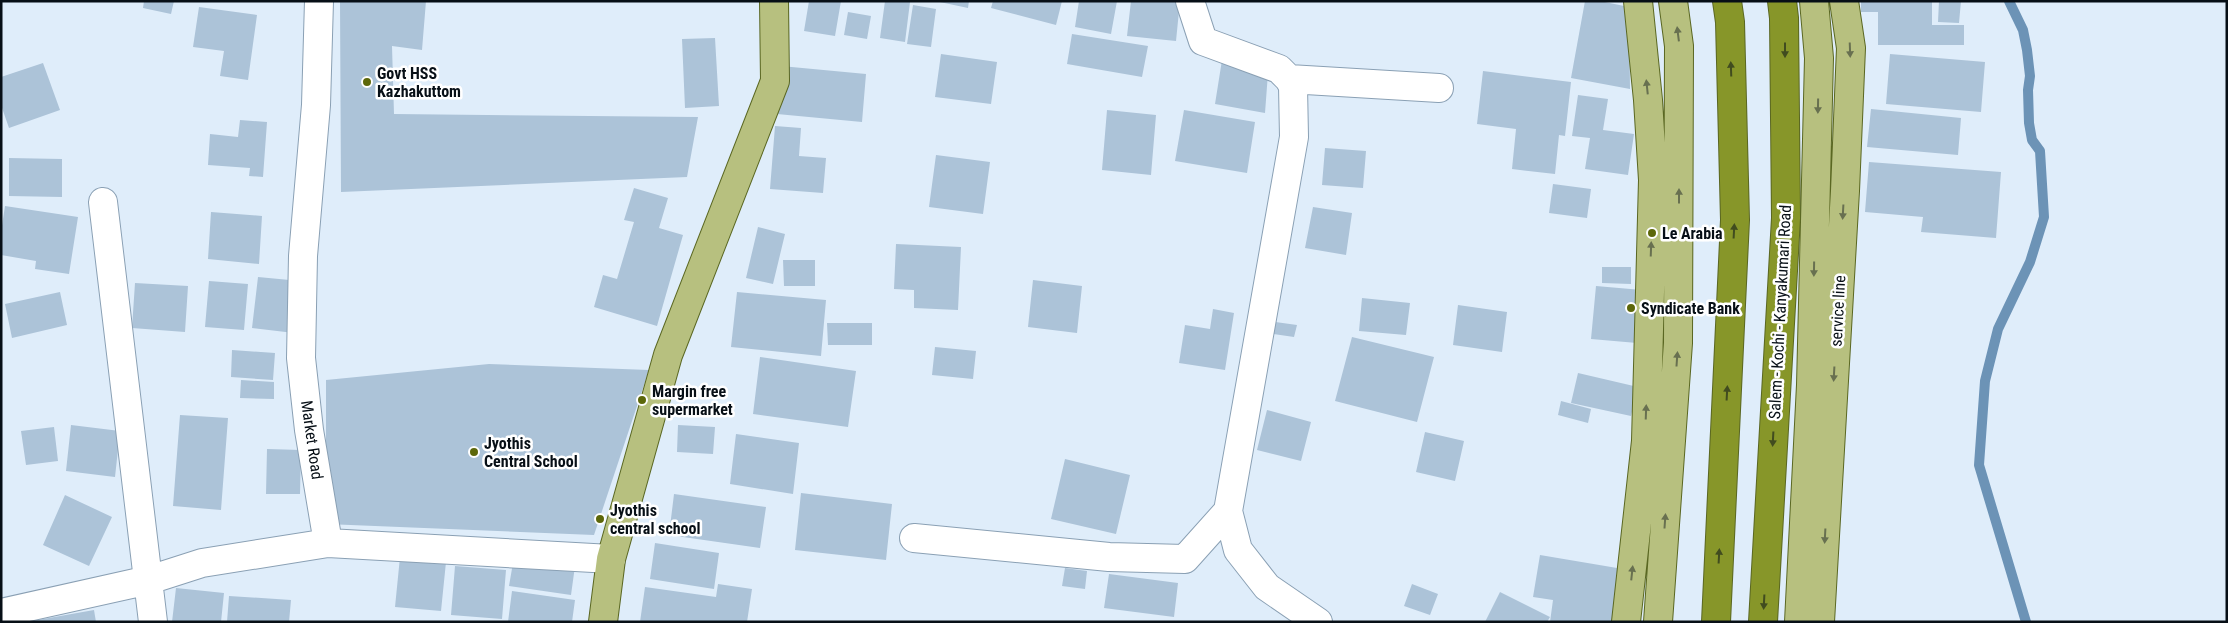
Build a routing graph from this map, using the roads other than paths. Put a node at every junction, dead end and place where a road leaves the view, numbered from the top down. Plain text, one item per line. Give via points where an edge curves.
1 (319, 1) edge
2 (774, 1) edge
3 (1190, 1) edge
4 (1638, 1) edge
5 (1674, 1) edge
6 (1727, 1) edge
7 (1782, 1) edge
8 (1814, 1) edge
9 (1844, 1) edge
10 (1289, 79) junction
11 (1439, 88) dead end
12 (102, 202) dead end
13 (1228, 511) junction
14 (914, 538) dead end
15 (328, 543) junction
16 (611, 559) junction
17 (149, 580) junction
18 (1, 613) edge
19 (153, 622) edge
20 (603, 622) edge
21 (1318, 622) edge
22 (1626, 622) edge
23 (1658, 622) edge
24 (1716, 622) edge
25 (1763, 622) edge
26 (1799, 622) edge
27 (1820, 622) edge

1 - 15 street, Market Road via 316,105 303,256 301,358
2 - 16 main road via 775,81 668,355
3 - 10 street via 1203,41 1279,69
22 -> 4 main road via 1646,441 1653,180
23 -> 5 main road via 1678,343 1679,46
24 -> 6 highway via 1735,220
7 -> 25 highway, Salem - Kochi - Kanyakumari Road via 1786,218
8 -> 26 main road via 1819,58 1811,386
9 -> 27 main road, service line via 1851,48
10 - 11 street
10 - 13 street via 1293,86 1294,137
12 - 17 street
13 - 14 street via 1185,559 1109,557
13 - 21 street via 1238,550 1267,587
15 - 16 street
15 - 17 street via 202,563
16 - 20 main road
17 - 18 street
17 - 19 street

